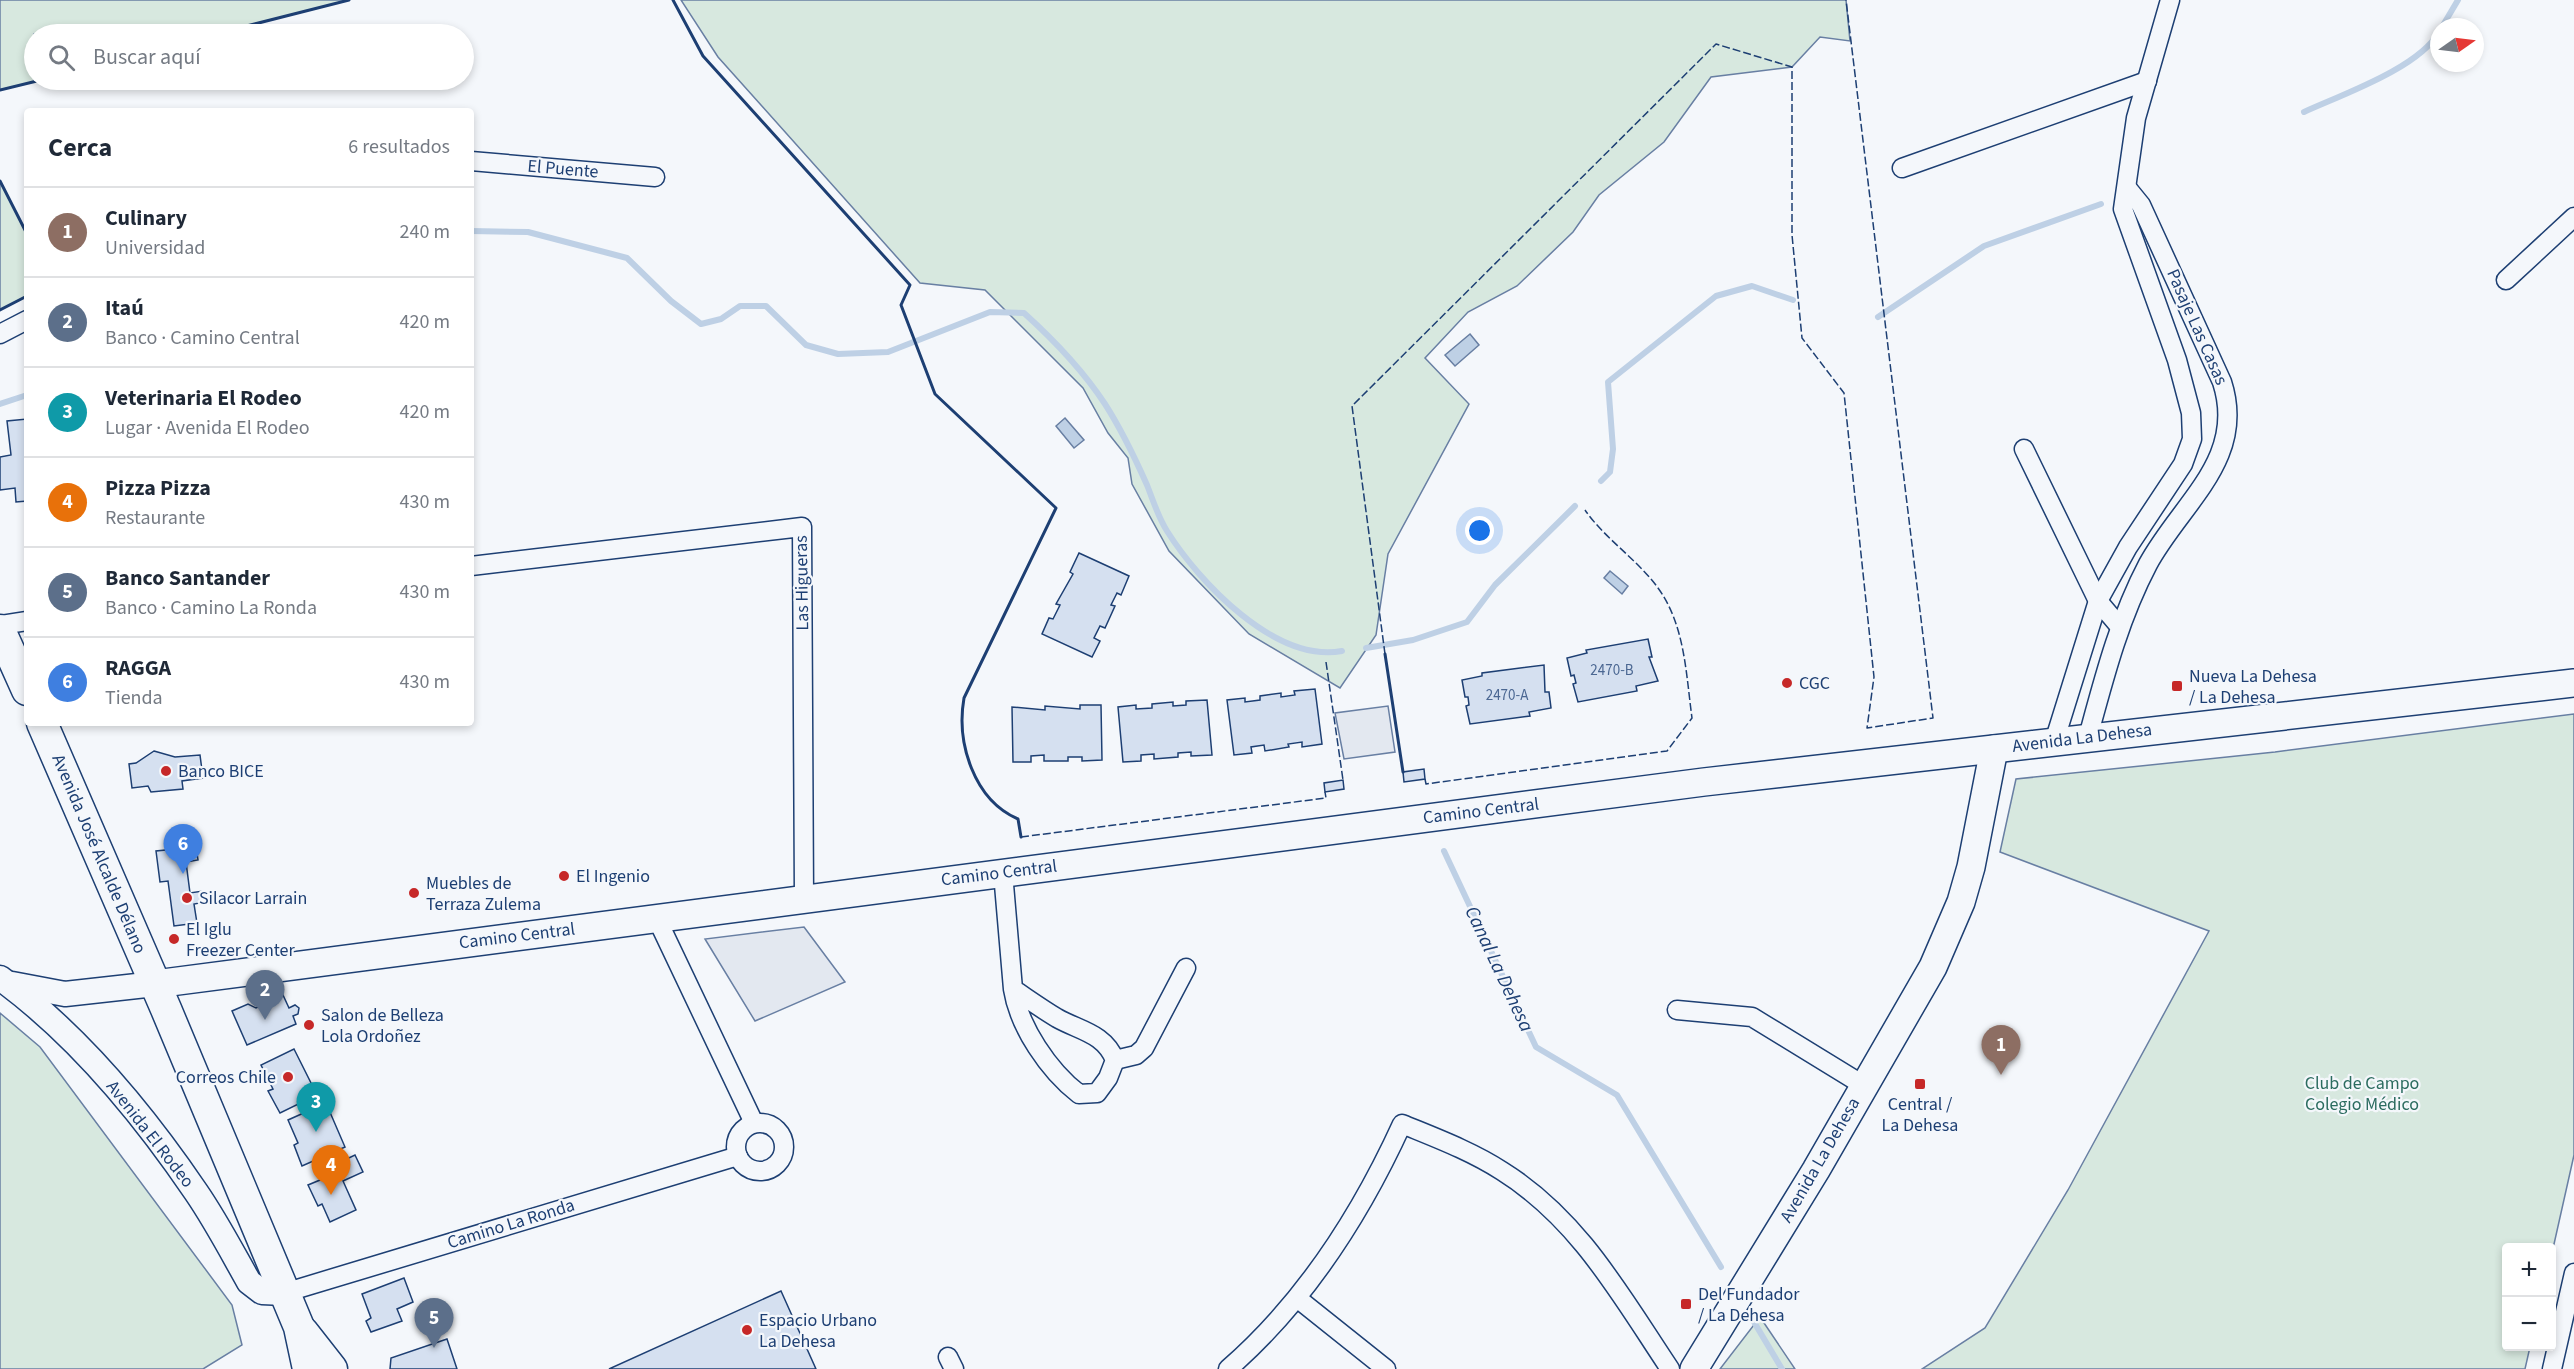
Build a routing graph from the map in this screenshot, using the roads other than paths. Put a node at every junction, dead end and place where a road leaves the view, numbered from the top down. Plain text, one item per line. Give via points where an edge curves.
1 (2170, 0) edge
2 (2147, 81) junction
3 (474, 161) edge
4 (1902, 168) dead end
5 (655, 177) dead end
6 (2128, 189) junction
7 (2574, 216) edge
8 (2506, 280) dead end
9 (24, 322) edge
10 (0, 334) edge
11 (2024, 449) dead end
12 (474, 566) edge
13 (2098, 601) junction
14 (24, 622) edge
15 (0, 627) edge
16 (2120, 627) junction
17 (24, 683) edge
18 (2574, 683) edge
19 (43, 726) edge
20 (2088, 737) junction
21 (2054, 742) junction
22 (1994, 749) junction
23 (1003, 873) junction
24 (804, 898) junction
25 (657, 919) junction
26 (1186, 968) dead end
27 (2, 980) edge
28 (155, 984) junction
29 (1013, 989) junction
30 (84, 993) junction
31 (1677, 1010) dead end
32 (73, 1042) junction
33 (1115, 1060) junction
34 (1863, 1085) junction
35 (754, 1123) junction
36 (738, 1156) junction
37 (2574, 1273) edge
38 (284, 1293) junction
39 (1298, 1298) junction
40 (299, 1327) junction
41 (308, 1369) edge
42 (332, 1369) edge
43 (1228, 1369) edge
44 (1386, 1369) edge
45 (1670, 1369) edge
46 (1695, 1369) edge
47 (2552, 1369) edge

1 - 2 street, Pasaje Las Casas
2 - 4 street
2 - 6 street, Pasaje Las Casas via 2131,144
3 - 5 street, El Puente
6 - 13 street, Pasaje Las Casas via 2123,209 2177,360 2191,413 2192,439 2183,464
6 - 16 street, Pasaje Las Casas via 2141,205 2222,382 2228,427 2220,459 2149,564
7 - 8 street
9 - 10 street
11 - 13 street
12 - 24 street, Las Higueras via 802,527
13 - 16 street
13 - 21 street, Pasaje Las Casas
14 - 15 street
15 - 17 main road
16 - 20 street, Pasaje Las Casas
18 - 20 main road, Avenida La Dehesa
19 - 28 main road, Avenida José Alcalde Délano
20 - 21 main road, Avenida La Dehesa
21 - 22 main road, Avenida La Dehesa
22 - 23 main road, Camino Central via 1704,782
22 - 34 main road, Avenida La Dehesa via 1971,867 1952,924 1933,967
23 - 24 main road, Camino Central
23 - 29 street
24 - 25 main road, Camino Central
25 - 28 main road, Camino Central
25 - 35 street
26 - 33 street via 1144,1048 1136,1055
27 - 30 street, Camino Central via 46,993
27 - 32 street, Avenida El Rodeo
28 - 30 street, Camino Central
28 - 38 main road
29 - 33 street via 1058,1019 1095,1035 1110,1048
29 - 33 street via 1016,1007 1042,1056 1064,1083 1079,1094 1097,1093
30 - 32 street via 69,1012
31 - 34 street via 1752,1017
32 - 38 street, Avenida El Rodeo via 164,1148 197,1193 249,1282 262,1292
34 - 46 main road, Avenida La Dehesa
35 - 36 street via 742,1130 736,1143
35 - 36 street via 764,1122 781,1133 784,1152 772,1168 762,1171 752,1170
36 - 38 street, Camino La Ronda
37 - 47 street
38 - 40 main road
39 - 43 street
39 - 44 street
39 - 45 street via 1362,1204 1402,1124 1502,1171 1551,1207 1595,1256
40 - 41 main road
40 - 42 main road

